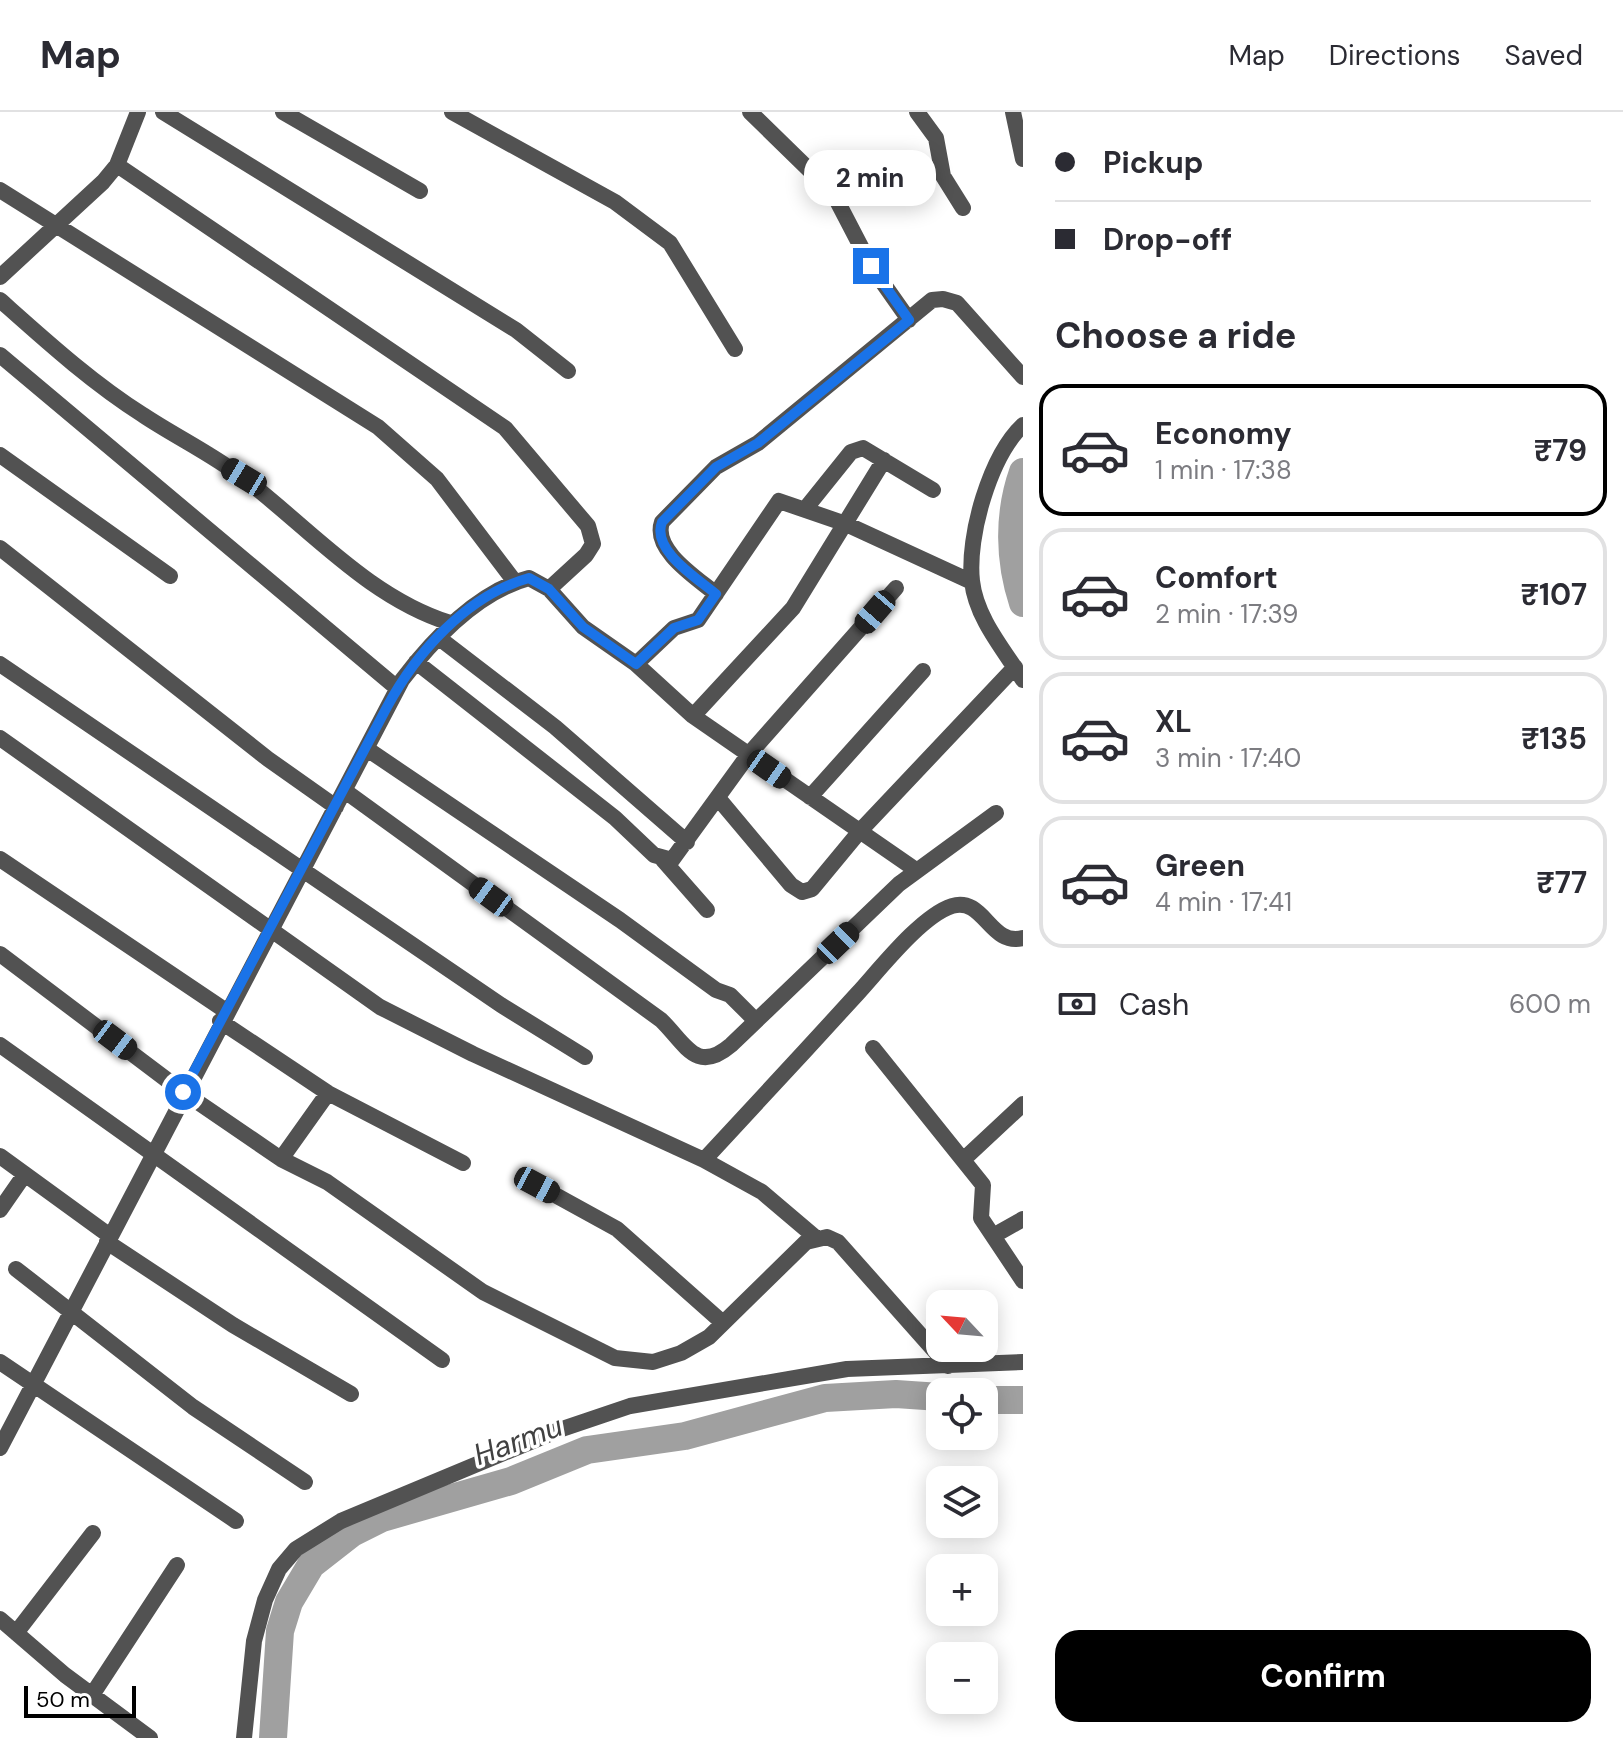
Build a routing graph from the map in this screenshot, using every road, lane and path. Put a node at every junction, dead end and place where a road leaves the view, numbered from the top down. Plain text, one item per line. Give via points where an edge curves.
1 (138, 112) edge
2 (163, 112) edge
3 (283, 112) edge
4 (452, 112) edge
5 (750, 112) edge
6 (917, 112) edge
7 (1013, 112) edge
8 (1023, 159) edge
9 (117, 165) junction
10 (0, 190) edge
11 (420, 191) dead end
12 (963, 208) dead end
13 (60, 225) junction
14 (0, 277) edge
15 (0, 300) edge
16 (909, 320) junction
17 (735, 349) dead end
18 (0, 355) edge
19 (568, 371) dead end
20 (1022, 374) edge
21 (1023, 425) edge
22 (0, 455) edge
23 (884, 460) junction
24 (933, 490) dead end
25 (806, 508) junction
26 (846, 524) junction
27 (0, 548) edge
28 (170, 576) dead end
29 (515, 582) junction
30 (972, 582) junction
31 (896, 588) dead end
32 (549, 589) junction
33 (716, 594) junction
34 (450, 623) junction
35 (439, 638) junction
36 (416, 662) junction
37 (0, 664) edge
38 (636, 664) junction
39 (923, 671) dead end
40 (1019, 674) edge
41 (397, 688) junction
42 (693, 716) junction
43 (0, 738) edge
44 (367, 749) junction
45 (749, 754) junction
46 (345, 791) junction
47 (810, 797) junction
48 (718, 798) junction
49 (336, 807) junction
50 (996, 813) dead end
51 (860, 831) junction
52 (687, 842) junction
53 (0, 859) edge
54 (663, 860) junction
55 (301, 869) junction
56 (916, 870) junction
57 (707, 910) dead end
58 (270, 927) junction
59 (1023, 938) edge
60 (0, 954) edge
61 (223, 1016) junction
62 (756, 1021) junction
63 (0, 1045) edge
64 (873, 1048) dead end
65 (585, 1057) dead end
66 (183, 1092) junction
67 (328, 1093) junction
68 (1023, 1104) edge
69 (151, 1154) junction
70 (0, 1156) edge
71 (281, 1159) junction
72 (704, 1160) junction
73 (963, 1160) junction
74 (463, 1163) dead end
75 (25, 1174) junction
76 (537, 1185) dead end
77 (0, 1210) edge
78 (1023, 1219) edge
79 (993, 1236) junction
80 (815, 1237) junction
81 (108, 1239) junction
82 (16, 1269) dead end
83 (1023, 1281) edge
84 (71, 1312) junction
85 (723, 1323) junction
86 (442, 1360) dead end
87 (0, 1362) edge
88 (1023, 1362) edge
89 (948, 1366) junction
90 (35, 1386) junction
91 (351, 1394) dead end
92 (0, 1448) edge
93 (305, 1482) dead end
94 (236, 1521) dead end
95 (93, 1533) dead end
96 (177, 1565) dead end
97 (0, 1619) edge
98 (16, 1633) junction
99 (92, 1695) junction
100 (150, 1738) edge
101 (244, 1738) edge

1 - 9 street
2 - 19 street via 516,330
3 - 11 street
4 - 17 street via 615,202 670,243
5 - 16 street via 833,193 871,266
6 - 12 street via 936,138 943,176
7 - 8 street
9 - 13 street
9 - 32 street via 505,428 593,534 586,555
10 - 13 street
13 - 14 street
13 - 29 street via 378,427 437,479
15 - 34 street via 140,413 244,477 381,590 426,616
16 - 20 street via 932,300 957,303
16 - 33 street via 758,443 716,467 662,522 661,540 670,553
18 - 41 street
21 - 30 street via 1012,435 985,489 973,543
22 - 28 street
23 - 24 street
23 - 25 street via 856,449
23 - 26 street
25 - 26 street
25 - 33 street via 784,500 775,504
26 - 30 street
26 - 42 street via 793,608
27 - 49 street
29 - 32 street via 529,578
29 - 34 street
30 - 40 street via 986,623
31 - 45 street
32 - 38 street via 583,627
33 - 38 street via 698,620 674,628
34 - 35 street
35 - 36 street
35 - 52 street via 555,727
36 - 41 street
36 - 54 street
37 - 55 street
38 - 42 street
39 - 47 street
40 - 51 street
41 - 44 street
42 - 45 street
43 - 58 street
44 - 46 street
44 - 62 street via 730,995
45 - 47 street
45 - 48 street
46 - 49 street
46 - 62 street via 661,1020 693,1054 717,1056
47 - 51 street
48 - 51 street via 802,892 812,889
48 - 52 street
49 - 55 street
50 - 56 street
51 - 56 street
52 - 54 street via 672,860
53 - 61 street
54 - 57 street
55 - 58 street
55 - 65 street
56 - 62 street
58 - 61 street
58 - 72 street via 380,1007
59 - 72 street via 1008,940 998,934 972,906 947,907 890,958
60 - 66 street
61 - 66 street
61 - 67 street
63 - 69 street
64 - 73 street
66 - 69 street
66 - 71 street
67 - 71 street
67 - 74 street
68 - 73 street
69 - 81 street
69 - 86 street
70 - 75 street
71 - 85 street via 327,1182 483,1292 615,1358 653,1362 681,1353
72 - 80 street via 762,1192
73 - 79 street via 983,1185 981,1218
75 - 77 street
75 - 81 street
76 - 85 street via 617,1229
78 - 79 street
79 - 83 street
80 - 85 street
80 - 89 street via 838,1242
81 - 84 street
81 - 91 street via 233,1325
82 - 84 street
84 - 90 street
84 - 93 street via 193,1407
87 - 90 street
88 - 89 street
89 - 101 street via 847,1369 630,1406 341,1521 296,1549 279,1569 265,1600 250,1663
90 - 92 street
90 - 94 street
95 - 98 street
96 - 99 street
97 - 98 street
98 - 99 street
99 - 100 street

